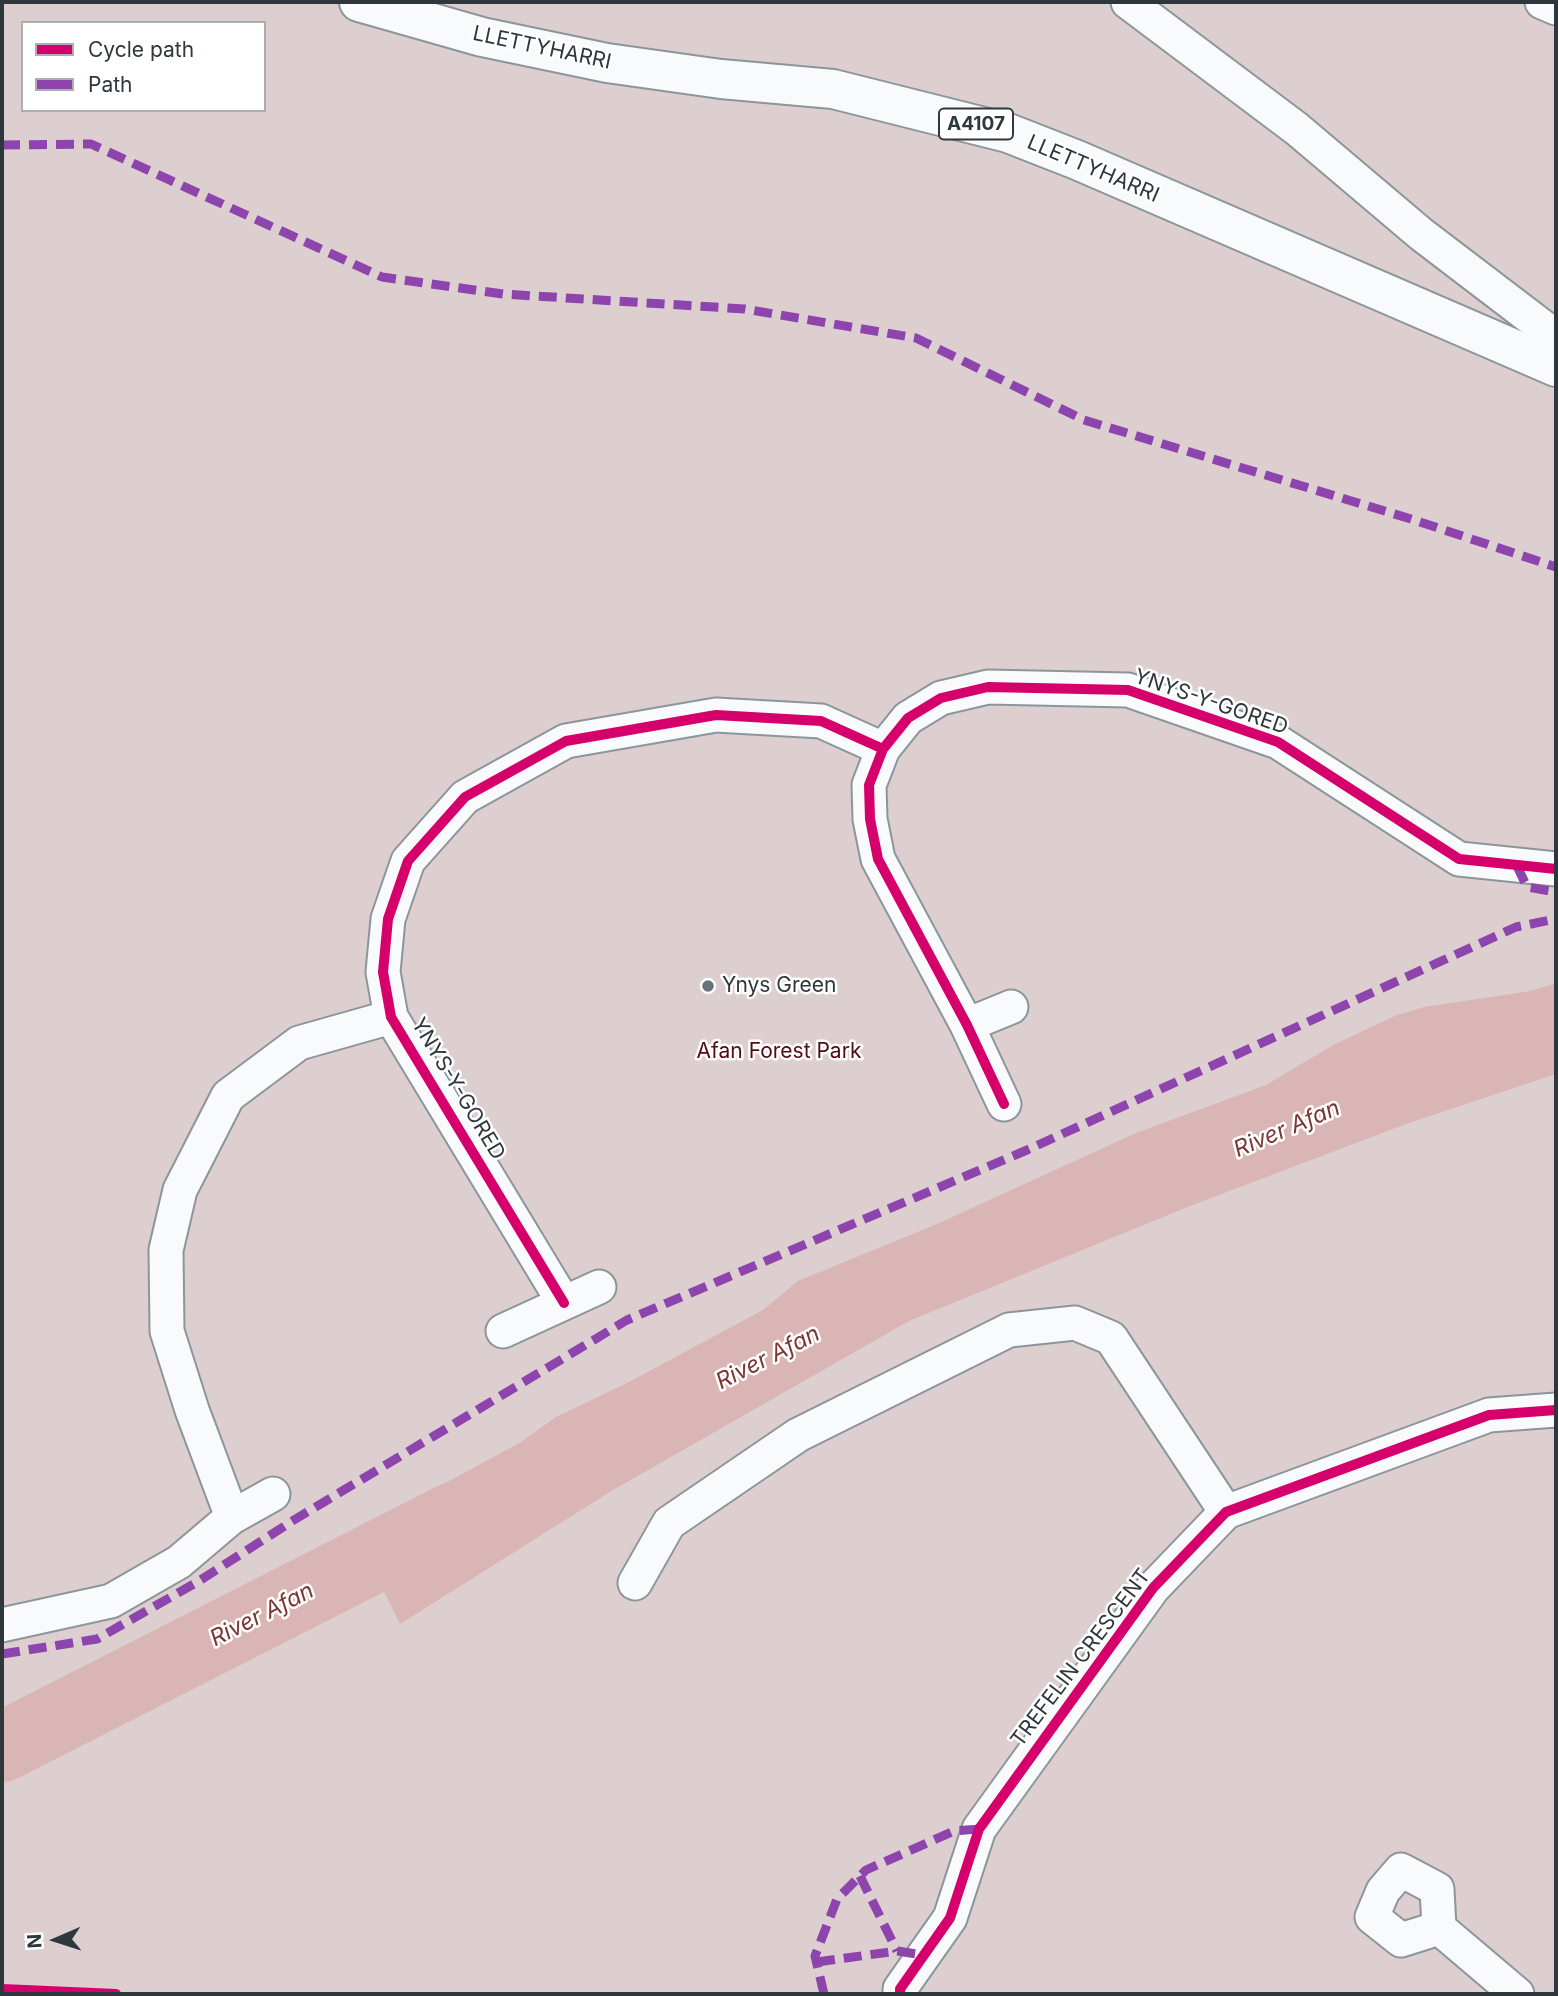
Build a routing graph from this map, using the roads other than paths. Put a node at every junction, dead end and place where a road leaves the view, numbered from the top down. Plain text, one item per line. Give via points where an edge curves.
1 (359, 2) edge
2 (1128, 2) edge
3 (1542, 2) edge
4 (1556, 8) edge
5 (1556, 337) edge
6 (1556, 367) edge
7 (883, 749) junction
8 (1556, 869) edge
9 (1010, 1007) dead end
10 (391, 1017) junction
11 (967, 1025) junction
12 (1004, 1104) dead end
13 (599, 1287) dead end
14 (564, 1303) junction
15 (503, 1331) dead end
16 (1556, 1410) edge
17 (273, 1494) dead end
18 (1226, 1512) junction
19 (232, 1517) junction
20 (635, 1583) dead end
21 (2, 1625) edge
22 (1439, 1928) dead end
23 (900, 1994) edge
24 (1517, 1994) edge

1 - 6 main road, LLETTYHARRI / A4107 via 482,37 607,63 833,89 1008,134
2 - 5 street via 1297,129 1421,234
3 - 4 street
7 - 8 street, YNYS-Y-GORED via 908,718 941,698 988,687 1128,690 1278,742 1459,859
7 - 10 street, YNYS-Y-GORED via 821,721 716,716 566,741 465,797 408,861 388,919 383,972
7 - 11 street, YNYS-Y-GORED via 869,785 878,859
9 - 11 street
10 - 14 street, YNYS-Y-GORED
10 - 19 street, YNYS-Y-GORED via 299,1043 228,1096 180,1189 166,1250 167,1331
11 - 12 street, YNYS-Y-GORED
13 - 14 street
14 - 15 street
16 - 18 street, TREFELIN CRESCENT via 1489,1415
17 - 19 street
18 - 20 street via 1111,1338 1075,1323 1009,1330 798,1435 669,1523
18 - 23 street, TREFELIN CRESCENT via 1153,1588 979,1829 950,1918
19 - 21 street via 179,1562 111,1601
22 - 24 street

